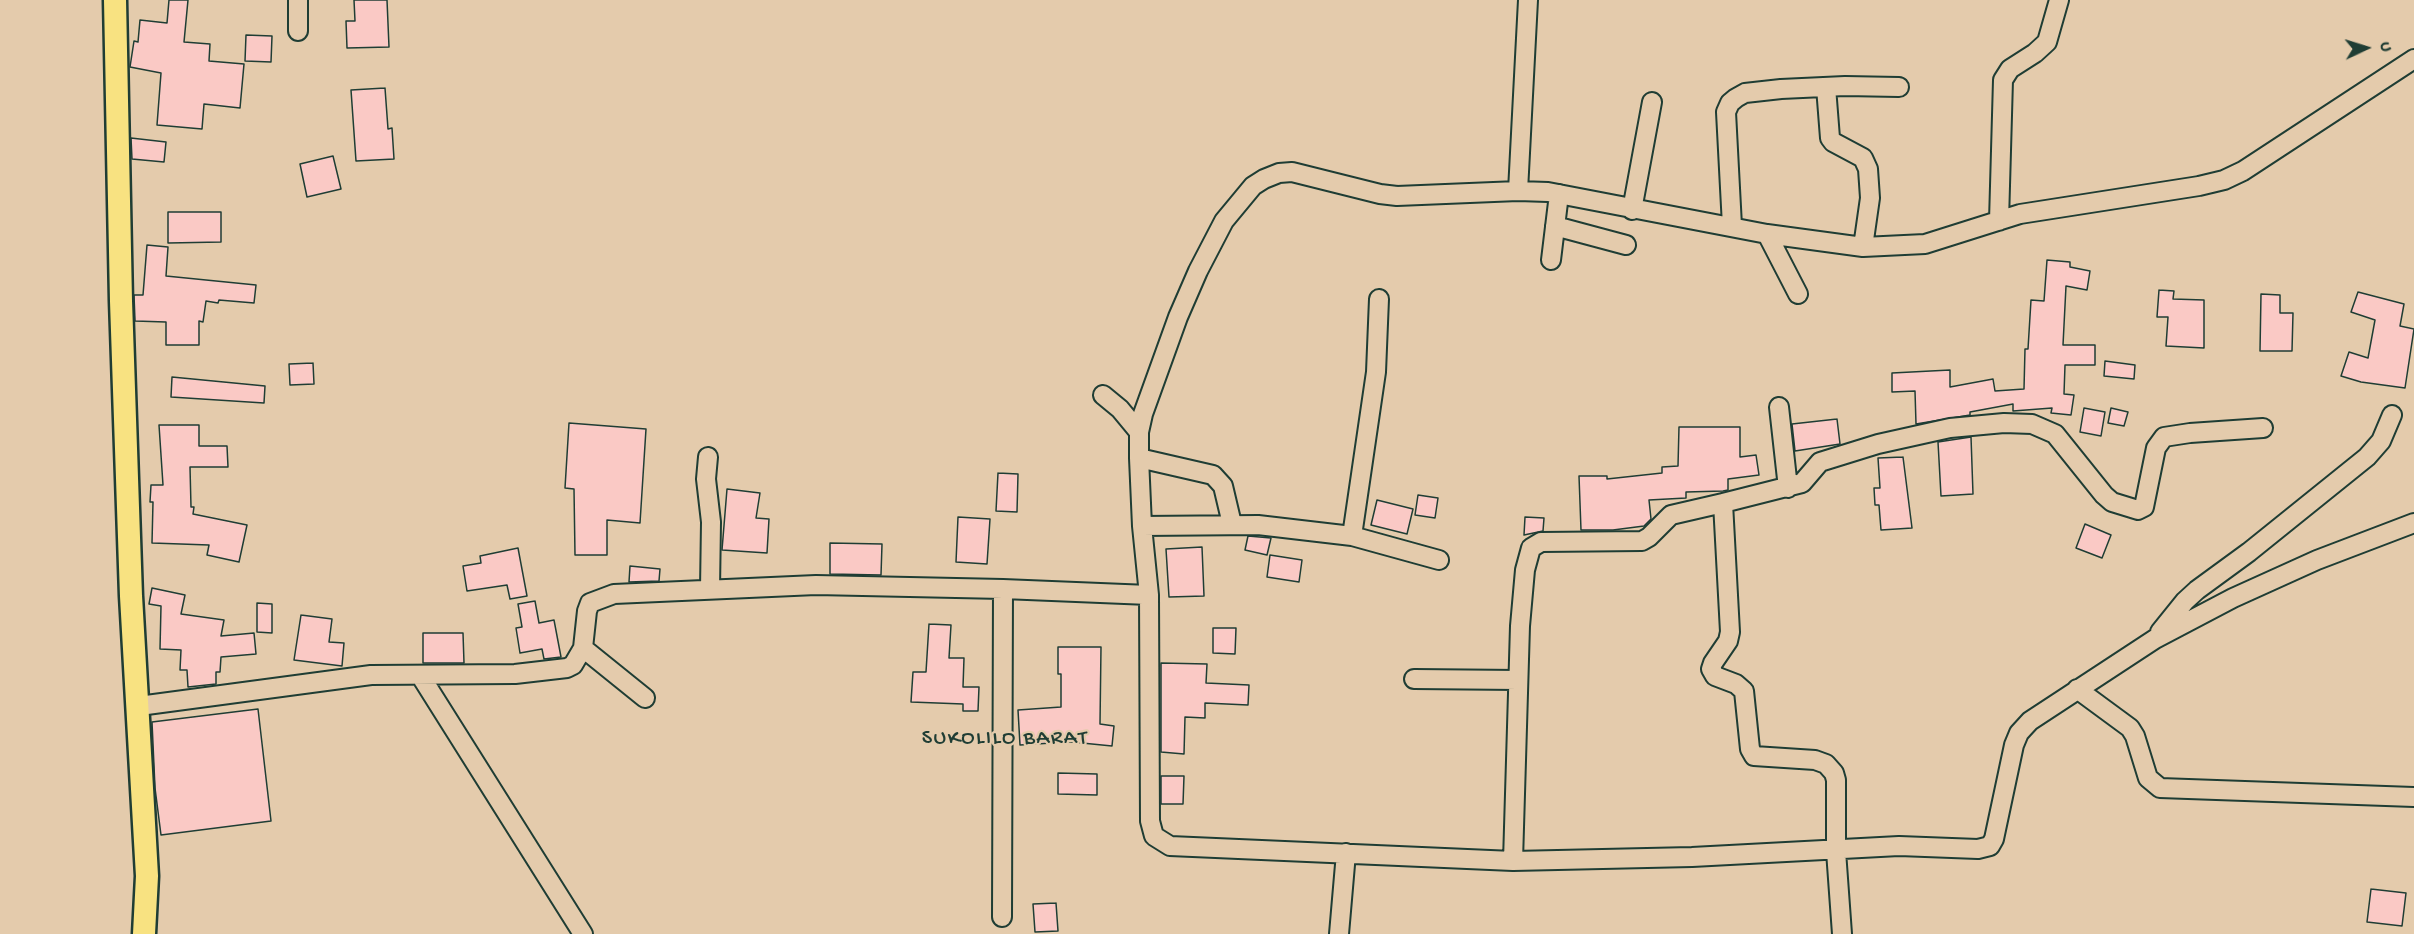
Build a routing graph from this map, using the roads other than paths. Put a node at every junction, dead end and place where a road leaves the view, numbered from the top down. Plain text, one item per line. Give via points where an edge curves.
1 (115, 0) edge
2 (298, 0) edge
3 (1528, 0) edge
4 (2059, 0) edge
5 (298, 31) dead end
6 (2414, 59) edge
7 (1826, 87) junction
8 (1899, 87) dead end
9 (1652, 102) dead end
10 (1518, 191) junction
11 (1559, 194) junction
12 (1632, 210) junction
13 (1999, 221) junction
14 (1555, 226) junction
15 (1732, 226) junction
16 (1767, 234) junction
17 (1626, 245) dead end
18 (1863, 247) junction
19 (1551, 260) dead end
20 (1798, 294) dead end
21 (1379, 299) dead end
22 (1103, 395) dead end
23 (1779, 407) dead end
24 (2392, 415) dead end
25 (2263, 428) dead end
26 (1139, 432) junction
27 (708, 457) dead end
28 (1139, 458) junction
29 (1788, 488) junction
30 (1723, 503) junction
31 (2414, 523) edge
32 (1232, 524) junction
33 (1142, 526) junction
34 (1352, 536) junction
35 (1439, 560) dead end
36 (710, 589) junction
37 (1003, 589) junction
38 (1149, 595) junction
39 (2155, 639) junction
40 (583, 648) junction
41 (420, 675) junction
42 (1414, 679) dead end
43 (1518, 680) junction
44 (2077, 689) junction
45 (645, 698) dead end
46 (139, 706) junction
47 (2414, 797) edge
48 (1836, 851) junction
49 (1346, 853) junction
50 (1513, 861) junction
51 (1002, 917) dead end
52 (1340, 933) edge
53 (144, 934) edge
54 (584, 934) edge
55 (1842, 934) edge

1 - 46 main road via 130,596
2 - 5 street
3 - 10 street
4 - 13 street via 2047,42 2010,69 2003,80
6 - 13 street via 2224,180 2031,212
7 - 8 street
7 - 15 street via 1745,93 1730,103 1726,112
7 - 18 street via 1830,138 1863,158 1868,170 1870,198
9 - 12 street
10 - 11 street
10 - 26 street via 1410,196 1380,194 1292,172 1264,178 1245,193 1224,221 1198,271 1156,374
11 - 12 street
11 - 14 street
12 - 15 street
13 - 18 street via 1935,242
14 - 17 street
14 - 19 street
15 - 16 street
16 - 18 street
16 - 20 street
21 - 34 street via 1376,372
22 - 26 street
23 - 29 street
24 - 39 street via 2381,441 2367,457 2185,601
25 - 29 street via 2164,437 2156,448 2144,507 2139,510 2112,502 2055,434 2032,424 1950,428 1887,442 1820,462 1806,480
26 - 28 street
27 - 36 street
28 - 32 street via 1213,475 1223,486
28 - 33 street
29 - 30 street
30 - 43 street via 1671,515 1642,541 1541,542 1534,546 1525,570
30 - 48 street via 1730,632 1711,666 1712,672 1744,691 1754,756 1815,760 1830,767 1836,780
31 - 39 street via 2306,565
32 - 33 street
32 - 34 street
33 - 38 street
34 - 35 street
36 - 37 street via 816,585
36 - 40 street via 615,594 594,601 587,611
37 - 38 street
37 - 51 street
38 - 49 street via 1150,821 1154,836 1170,846 1187,848
39 - 44 street
40 - 41 street via 567,668 514,674
40 - 45 street
41 - 46 street via 331,679
41 - 54 street
42 - 43 street
43 - 50 street
44 - 47 street via 2130,728 2148,778 2160,788
44 - 48 street via 2019,733 1989,846
46 - 53 main road via 147,876
48 - 50 street
48 - 55 street
49 - 50 street
49 - 52 street

